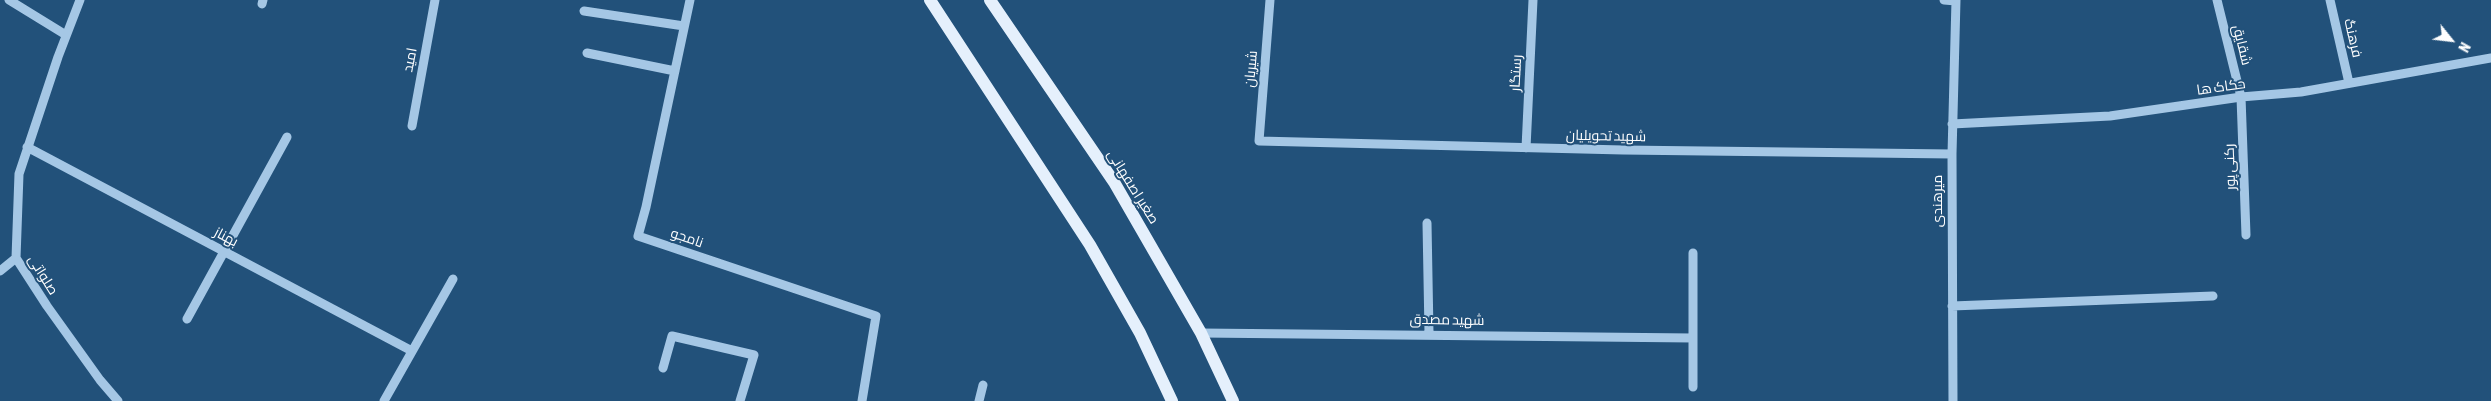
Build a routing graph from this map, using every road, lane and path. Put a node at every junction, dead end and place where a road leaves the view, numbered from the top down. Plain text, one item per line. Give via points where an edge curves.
1 (9, 0) edge
2 (80, 0) edge
3 (435, 0) edge
4 (690, 0) edge
5 (930, 0) edge
6 (990, 0) edge
7 (1270, 0) edge
8 (1533, 0) edge
9 (1944, 0) edge
10 (1956, 0) edge
11 (2217, 0) edge
12 (2330, 0) edge
13 (584, 11) dead end
14 (684, 26) junction
15 (66, 35) junction
16 (587, 53) dead end
17 (2491, 58) edge
18 (675, 71) junction
19 (2349, 83) junction
20 (2241, 97) junction
21 (1952, 124) junction
22 (412, 126) dead end
23 (287, 138) dead end
24 (1259, 141) joint
25 (27, 147) junction
26 (1526, 148) junction
27 (1952, 154) junction
28 (1427, 222) dead end
29 (2246, 235) dead end
30 (222, 250) junction
31 (1693, 253) dead end
32 (16, 258) junction
33 (0, 271) edge
34 (453, 279) dead end
35 (2213, 296) dead end
36 (1952, 306) junction
37 (186, 319) dead end
38 (1201, 333) junction
39 (1429, 333) junction
40 (1693, 338) junction
41 (412, 351) junction
42 (663, 368) dead end
43 (983, 385) dead end
44 (1693, 387) dead end
45 (114, 400) edge
46 (384, 401) edge
47 (740, 401) edge
48 (862, 401) edge
49 (980, 401) edge
50 (1172, 401) edge
51 (1233, 401) edge
52 (1953, 401) edge

1 - 15 street
2 - 15 street, صلواتی
3 - 22 street, امید
4 - 14 street, نامجو
5 - 50 main road via 1090,245 1140,333
6 - 38 main road, صغیر اصفهانی via 1114,182
7 - 24 street, شیریان
8 - 26 street, رستگار
9 - 10 street
10 - 21 street, میرهندی
11 - 20 street, شقایق
12 - 19 street, فرهنگ
13 - 14 street
14 - 18 street, نامجو
15 - 25 street, صلواتی
16 - 18 street
17 - 19 street, حکاک ها
18 - 48 street, نامجو via 638,236 876,316
19 - 20 street, حکاک ها via 2301,92
20 - 21 street, حکاک ها via 2110,116
20 - 29 street, رکنی پور
21 - 27 street, میرهندی
23 - 30 street
24 - 26 street, شهید تحویلیان
25 - 30 street, بهناز
25 - 32 street, صلواتی via 18,174
26 - 27 street, شهید تحویلیان
27 - 36 street, میرهندی
28 - 39 street
30 - 37 street
30 - 41 street, بهناز
31 - 40 street
32 - 33 street
32 - 45 street, صلواتی via 46,306
34 - 41 street
35 - 36 street
36 - 52 street, میرهندی
38 - 39 street, شهید مصدق
38 - 51 main road, صغیر اصفهانی
39 - 40 street, شهید مصدق
40 - 44 street
41 - 46 street
42 - 47 street via 672,336 754,355
43 - 49 street

